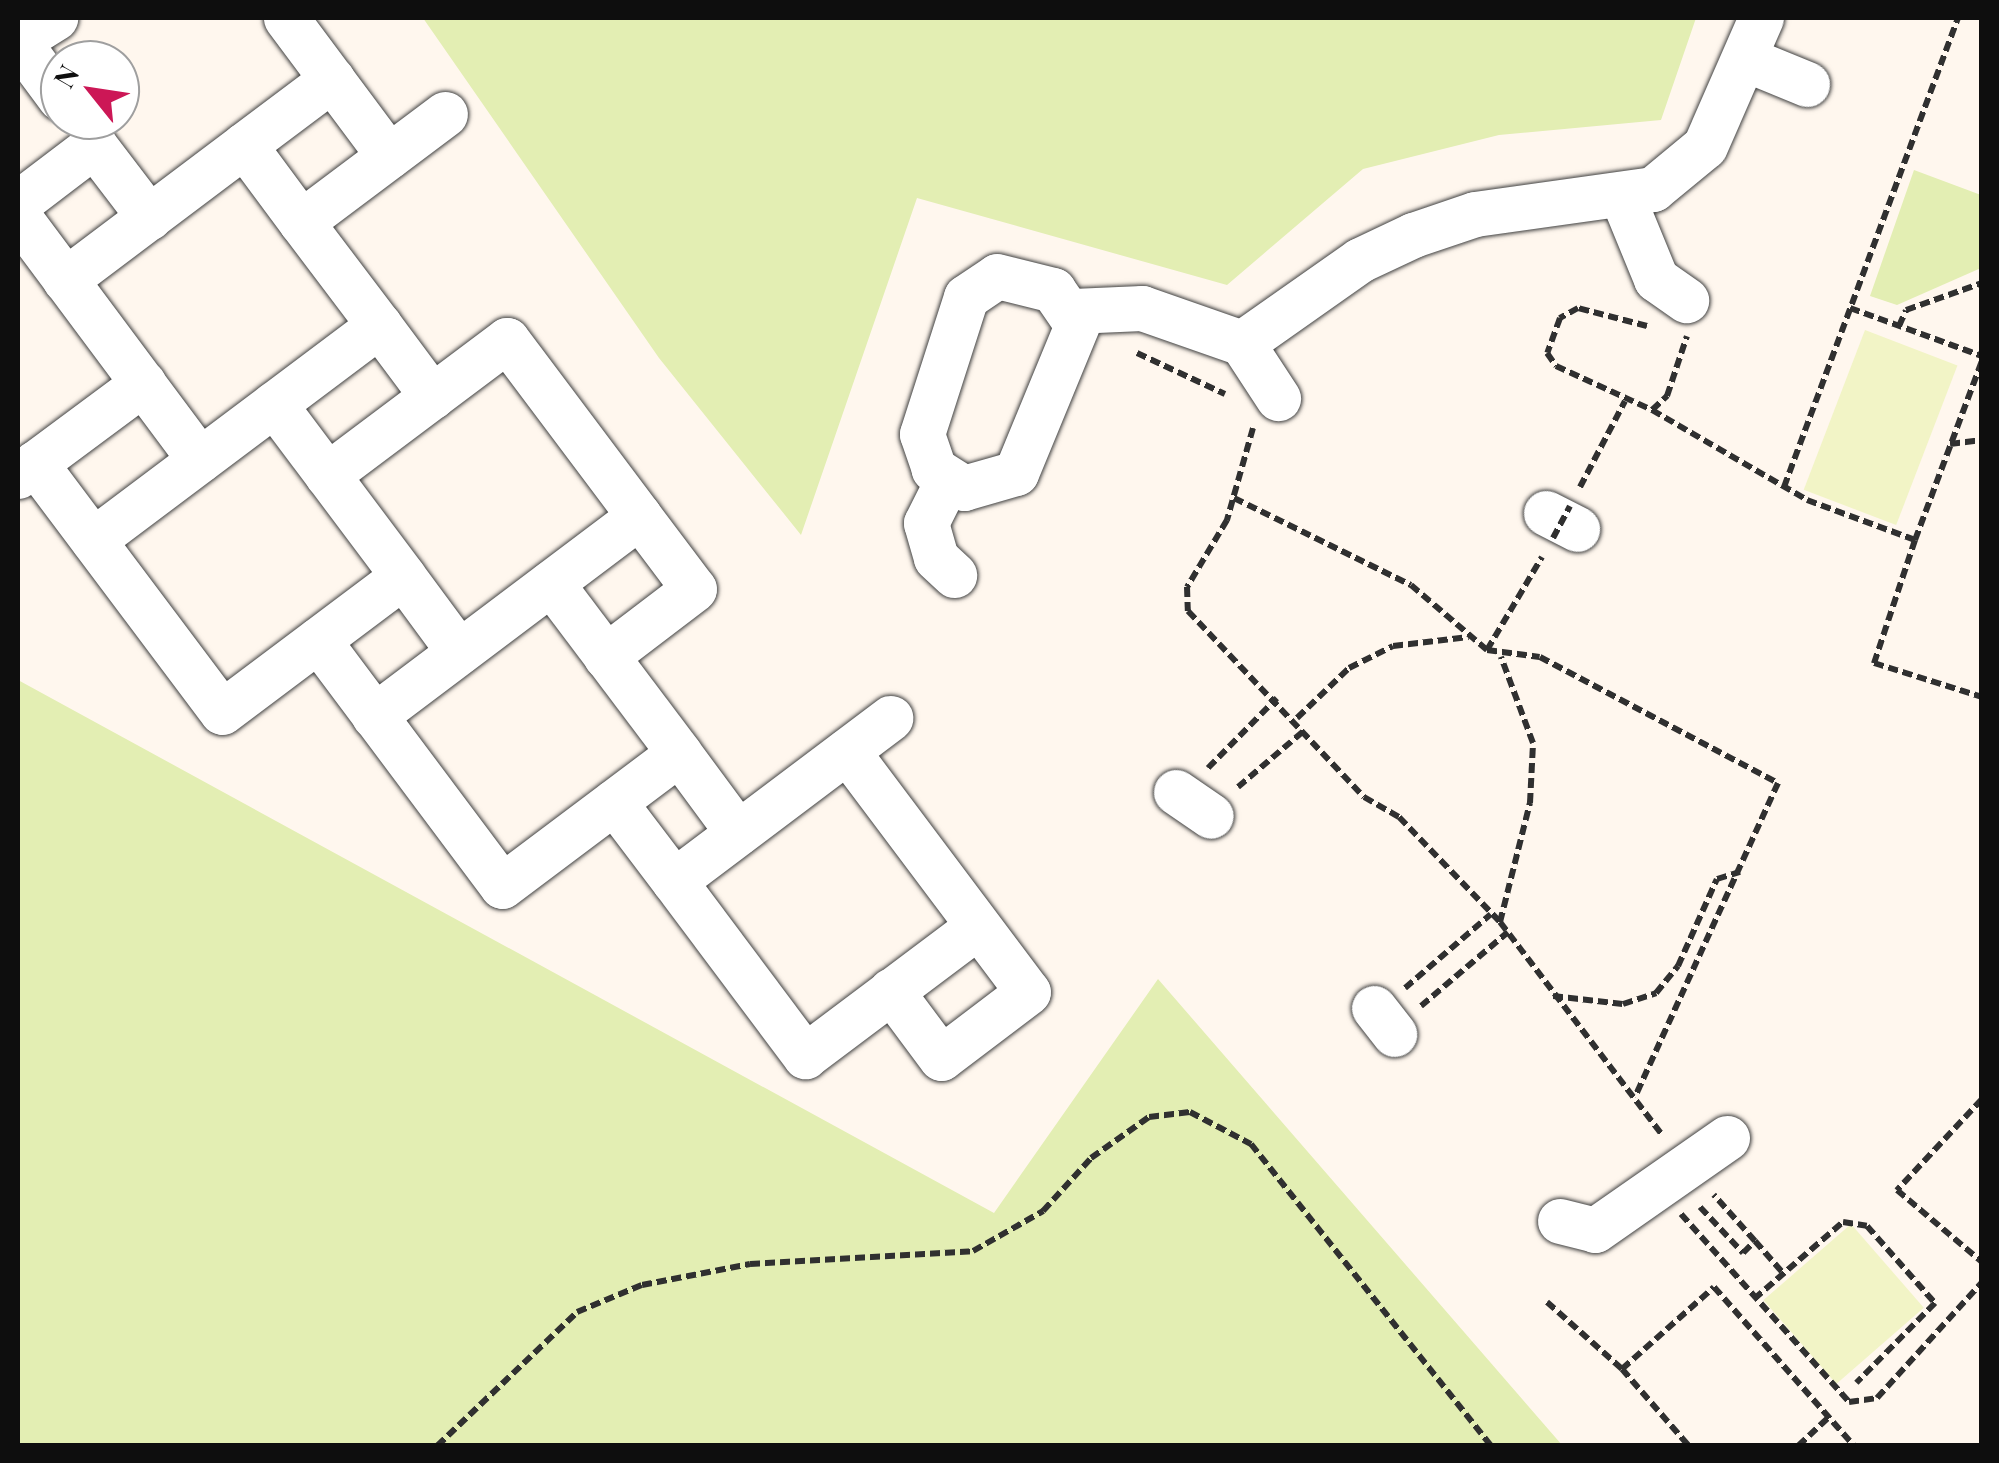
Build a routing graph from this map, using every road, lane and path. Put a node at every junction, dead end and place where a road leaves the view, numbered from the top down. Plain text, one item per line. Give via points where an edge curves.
1 (55, 18) edge
2 (286, 18) edge
3 (1958, 18) edge
4 (1753, 38) edge
5 (19, 43) edge
6 (40, 71) edge
7 (332, 79) junction
8 (1808, 84) dead end
9 (445, 114) dead end
10 (77, 140) edge
11 (91, 140) edge
12 (244, 145) junction
13 (389, 156) junction
14 (1622, 196) junction
15 (18, 203) edge
16 (18, 216) edge
17 (149, 217) junction
18 (302, 222) junction
19 (65, 280) junction
20 (1982, 284) edge
21 (1850, 308) junction
22 (1075, 318) junction
23 (1688, 320) junction
24 (379, 325) junction
25 (1900, 326) junction
26 (1242, 343) junction
27 (1982, 358) edge
28 (142, 383) junction
29 (432, 396) junction
30 (1626, 402) junction
31 (274, 404) junction
32 (1260, 405) junction
33 (1652, 410) junction
34 (1982, 440) edge
35 (1950, 444) junction
36 (200, 460) junction
37 (26, 470) edge
38 (327, 475) junction
39 (947, 481) junction
40 (1784, 486) junction
41 (1234, 498) junction
42 (639, 516) junction
43 (93, 540) junction
44 (1915, 540) junction
45 (954, 575) dead end
46 (403, 576) junction
47 (551, 582) junction
48 (1469, 637) junction
49 (318, 640) junction
50 (1487, 650) junction
51 (459, 652) junction
52 (606, 656) junction
53 (1501, 657) junction
54 (1277, 698) junction
55 (1982, 698) edge
56 (374, 716) junction
57 (890, 718) dead end
58 (1297, 718) junction
59 (1306, 730) junction
60 (847, 751) junction
61 (678, 753) junction
62 (614, 802) junction
63 (738, 832) junction
64 (1740, 872) junction
65 (674, 881) junction
66 (1492, 914) junction
67 (1500, 922) junction
68 (978, 926) junction
69 (1508, 932) junction
70 (891, 991) junction
71 (1553, 996) junction
72 (1636, 1097) junction
73 (1982, 1098) edge
74 (1727, 1138) dead end
75 (1691, 1170) junction
76 (1560, 1221) dead end
77 (1756, 1242) junction
78 (1982, 1262) edge
79 (1783, 1273) junction
80 (1982, 1282) edge
81 (1754, 1298) junction
82 (1547, 1302) dead end
83 (1622, 1368) junction
84 (1856, 1383) dead end
85 (1829, 1417) junction
86 (437, 1446) edge
87 (1491, 1446) edge
88 (1689, 1446) edge
89 (1798, 1446) edge
90 (1854, 1446) edge

1 - 5 street
2 - 7 street
3 - 21 path
4 - 8 street
4 - 14 street via 1705,146 1653,189
5 - 6 street
7 - 12 street
7 - 13 street
9 - 13 street
10 - 15 street
11 - 17 street
12 - 17 street
12 - 18 street
13 - 18 street
14 - 23 street via 1656,279
14 - 26 street via 1475,214 1412,235 1360,260
16 - 19 street
17 - 19 street
18 - 24 street
19 - 28 street
20 - 25 path via 1906,310
21 - 25 path
21 - 40 path
22 - 26 street via 1142,308
22 - 32 path
22 - 39 street via 1016,473 983,489
22 - 39 street via 1052,290 997,276 966,298 922,434
23 - 30 path via 1588,308 1560,318 1547,348 1552,363
23 - 33 path via 1667,396
24 - 29 street
24 - 31 street
25 - 27 path
26 - 32 street
27 - 35 path
28 - 36 street
28 - 37 street
29 - 38 street
29 - 42 street via 506,340
30 - 33 path
30 - 50 path
31 - 36 street
31 - 38 street
32 - 41 path
33 - 40 path
34 - 35 path
35 - 44 path
36 - 43 street
37 - 43 street
38 - 46 street
39 - 45 street via 926,522 936,558
40 - 44 path
41 - 48 path via 1410,584
41 - 54 path via 1185,603
42 - 47 street
42 - 52 street via 694,590
43 - 49 street via 222,712
44 - 55 path via 1874,663
46 - 49 street
46 - 51 street
47 - 51 street
47 - 52 street
48 - 50 path
48 - 58 path via 1393,646 1349,668
49 - 56 street
50 - 53 path
51 - 56 street
52 - 61 street
53 - 64 path via 1540,657 1778,783
53 - 67 path via 1532,742 1530,804
54 - 58 path
54 - 59 path via 1206,770 1235,790
56 - 62 street via 502,886
57 - 60 street
58 - 59 path
59 - 66 path via 1364,797 1400,817
60 - 63 street
60 - 68 street
61 - 62 street
61 - 63 street
62 - 65 street
63 - 65 street
64 - 71 path via 1718,879 1656,993 1622,1004
64 - 72 path
65 - 70 street via 805,1056
66 - 67 path
66 - 69 path via 1404,989 1420,1007
67 - 69 path
68 - 70 street
68 - 70 street via 1028,992 956,1047 941,1058
69 - 71 path
71 - 72 path
72 - 75 path
73 - 78 path via 1897,1190
74 - 75 street
75 - 76 street via 1595,1230
75 - 77 path
77 - 79 path
77 - 81 path via 1743,1253 1689,1196 1675,1208
79 - 81 path
79 - 84 path via 1858,1220 1935,1303
80 - 81 path via 1877,1398 1859,1404 1840,1398
82 - 83 path
83 - 85 path via 1714,1287
83 - 88 path
85 - 89 path
85 - 90 path
86 - 87 path via 576,1312 642,1285 750,1264 973,1251 1043,1211 1091,1158 1149,1117 1190,1112 1250,1144

